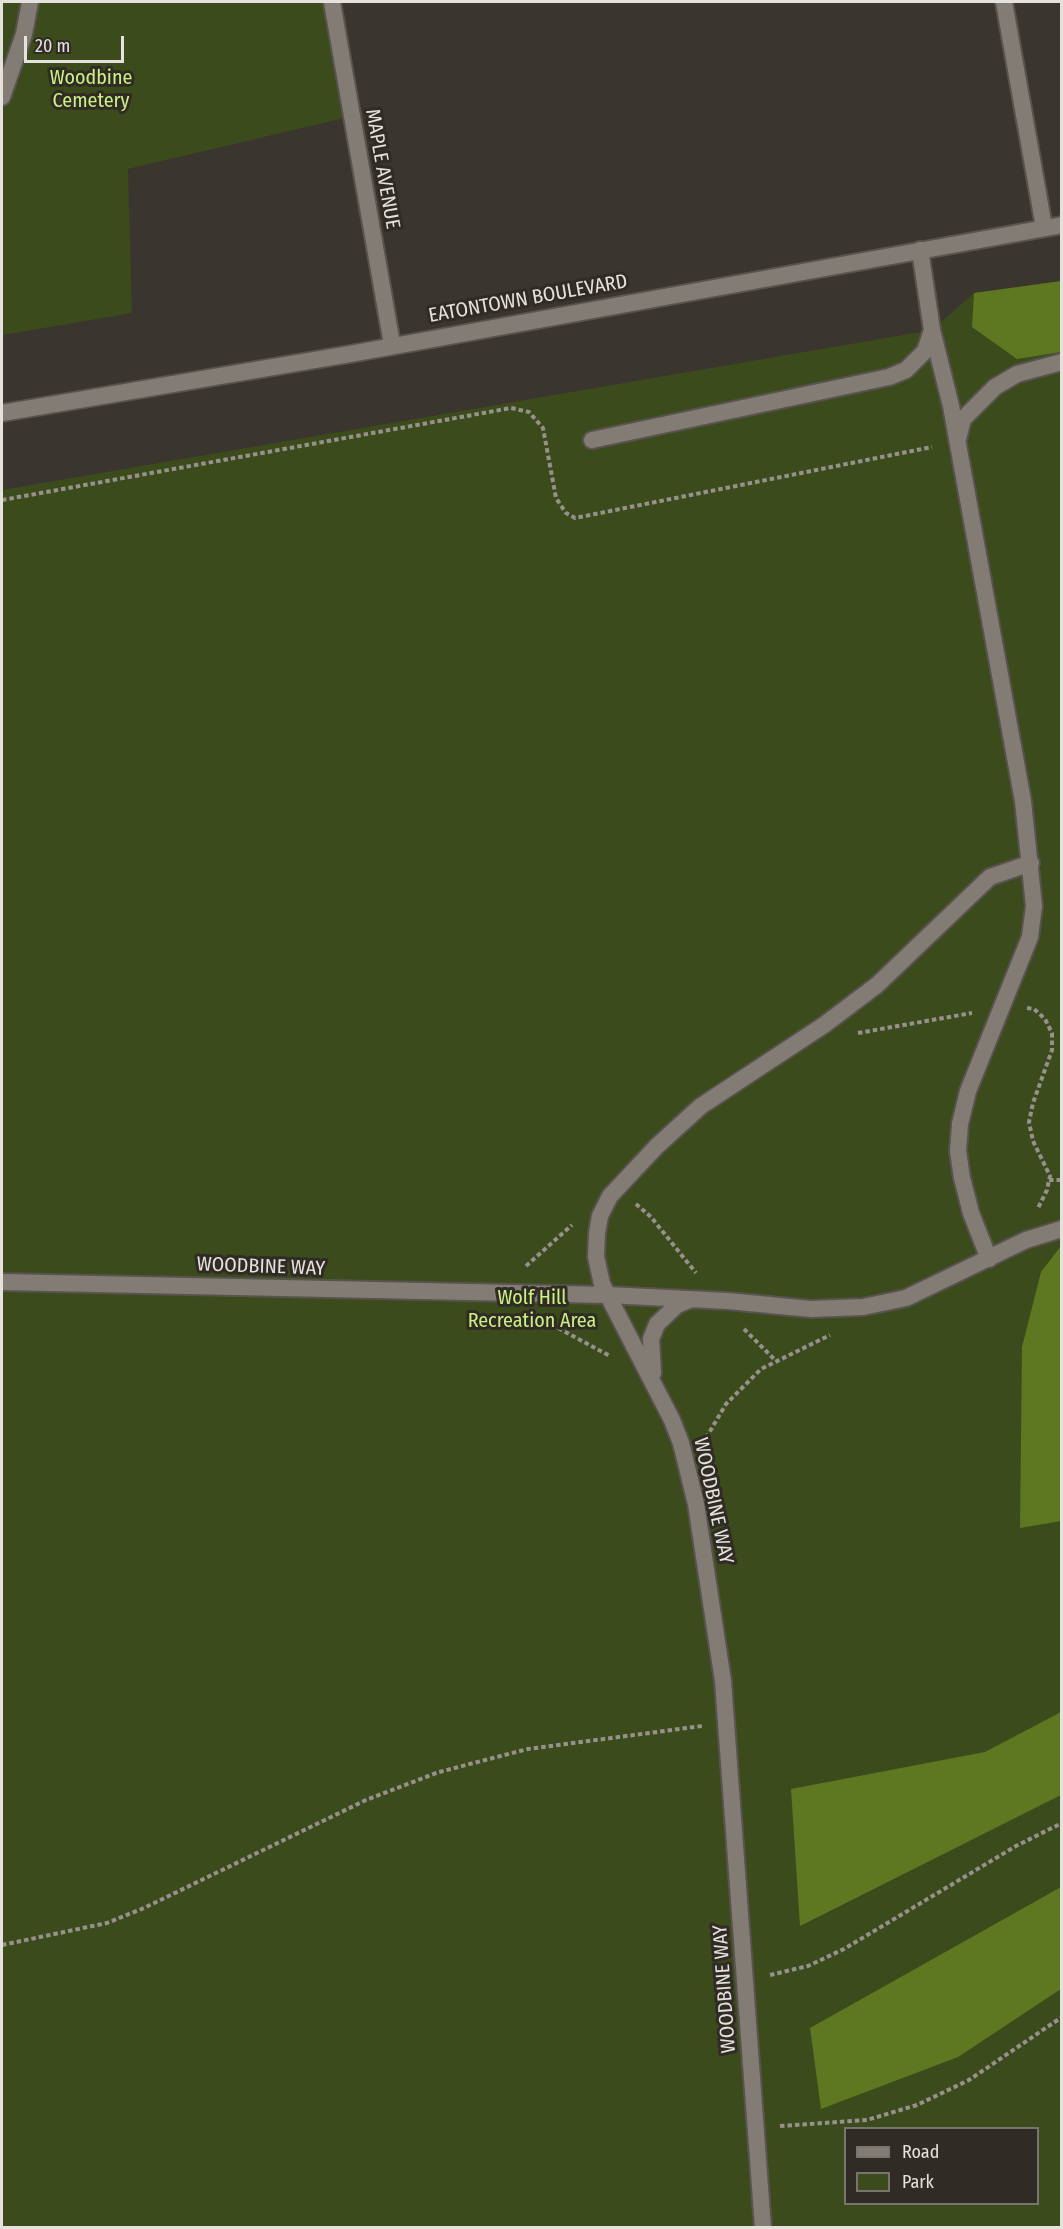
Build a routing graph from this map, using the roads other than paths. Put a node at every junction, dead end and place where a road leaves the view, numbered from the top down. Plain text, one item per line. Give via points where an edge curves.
1 (30, 2) edge
2 (332, 2) edge
3 (1004, 2) edge
4 (2, 97) edge
5 (1062, 225) edge
6 (1044, 227) junction
7 (920, 250) junction
8 (932, 330) junction
9 (392, 344) junction
10 (1062, 362) edge
11 (2, 412) edge
12 (592, 440) dead end
13 (957, 442) junction
14 (1031, 863) junction
15 (1062, 1229) edge
16 (989, 1259) junction
17 (2, 1282) edge
18 (608, 1295) junction
19 (693, 1299) junction
20 (656, 1389) junction
21 (763, 2228) edge

1 - 4 street via 24,34
2 - 9 street, MAPLE AVENUE
3 - 6 street
5 - 6 street, EATONTOWN BOULEVARD
6 - 7 street, EATONTOWN BOULEVARD
7 - 8 street
7 - 9 street, EATONTOWN BOULEVARD
8 - 12 street via 917,362 890,377
8 - 13 street
9 - 11 street, EATONTOWN BOULEVARD
10 - 13 street via 1017,374 995,387 963,419
13 - 14 street
14 - 16 street via 1034,906 1030,937 968,1091 960,1124 962,1178
14 - 18 street via 978,885 877,985 807,1037 701,1106 657,1146 610,1196 600,1216 596,1245 602,1284
15 - 16 street via 1026,1240
16 - 19 street via 906,1298 863,1307 811,1310
17 - 18 street, WOODBINE WAY
18 - 19 street
18 - 20 street, WOODBINE WAY
19 - 20 street via 677,1305 657,1324 650,1356
20 - 21 street, WOODBINE WAY via 681,1443 696,1504 717,1637

